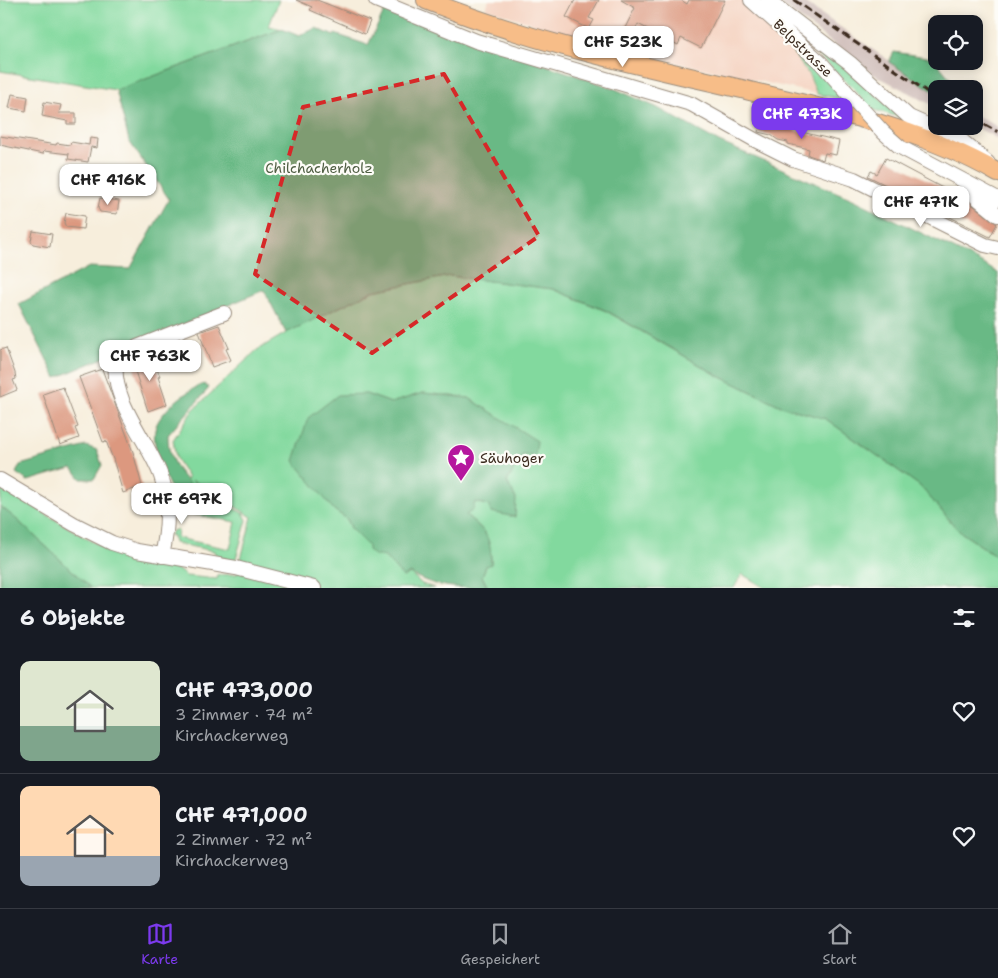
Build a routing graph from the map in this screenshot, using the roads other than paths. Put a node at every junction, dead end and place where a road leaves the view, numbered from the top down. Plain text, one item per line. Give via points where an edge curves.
1 (376, 0) edge
2 (426, 0) edge
3 (751, 0) edge
4 (768, 0) edge
5 (998, 172) edge
6 (971, 185) junction
7 (998, 199) edge
8 (998, 215) edge
9 (998, 248) edge
10 (224, 312) dead end
11 (0, 480) edge
12 (162, 556) junction
13 (314, 588) edge

1 - 9 street via 476,41 691,104 794,159 854,179 985,245
2 - 5 main road via 594,55 868,119 939,143
3 - 6 street, Belpstrasse, bridge via 802,45 900,147
4 - 5 street, Belpstrasse via 850,63 909,117 961,140
6 - 7 street, Belpstrasse
6 - 8 street via 976,197
10 - 12 street via 137,347 116,363 118,385 128,412 161,476 166,493 168,517
11 - 12 street via 112,543
12 - 13 street via 236,568

